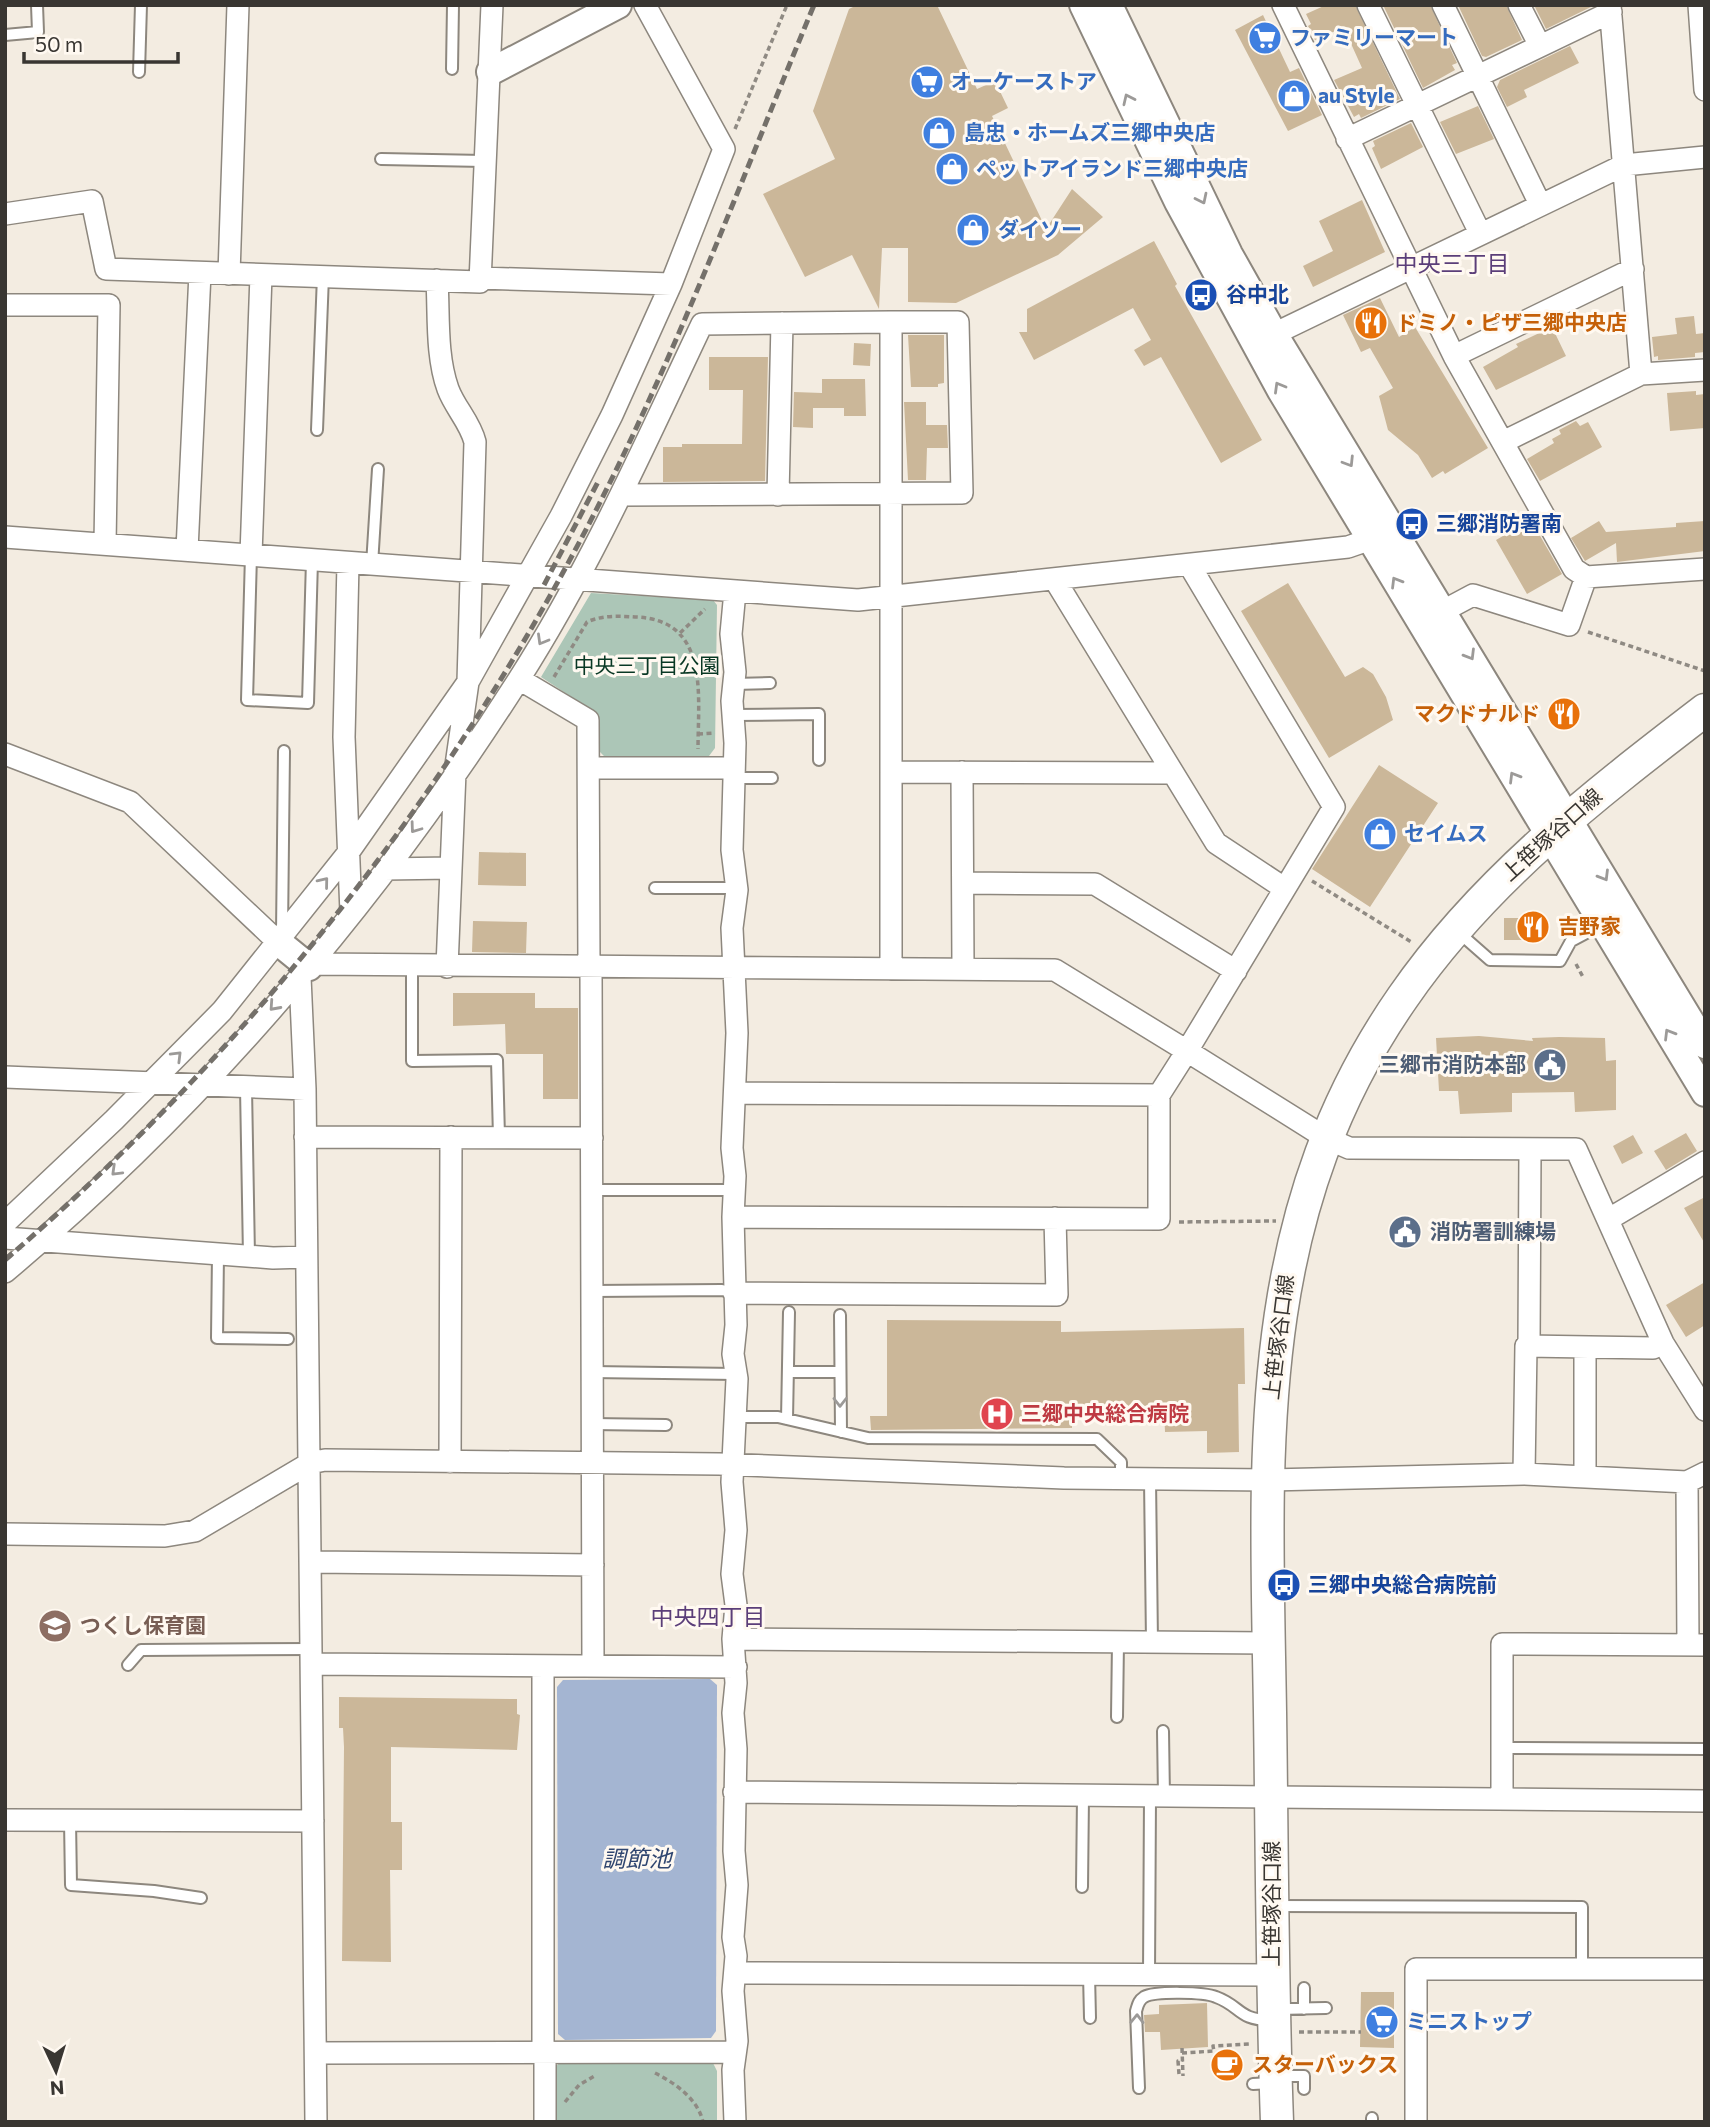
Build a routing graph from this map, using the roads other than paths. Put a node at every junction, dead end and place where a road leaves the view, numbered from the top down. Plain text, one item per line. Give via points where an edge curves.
1 (37, 5) edge
2 (141, 5) edge
3 (237, 5) edge
4 (453, 5) edge
5 (492, 5) edge
6 (618, 5) edge
7 (645, 5) edge
8 (1083, 5) edge
9 (1109, 5) edge
10 (1368, 5) edge
11 (1443, 5) edge
12 (1519, 5) edge
13 (1699, 5) edge
14 (1289, 7) edge
15 (1610, 8) edge
16 (5, 35) edge
17 (1540, 46) junction
18 (452, 69) dead end
19 (139, 72) dead end
20 (490, 72) junction
21 (1478, 76) junction
22 (1705, 90) edge
23 (1417, 106) junction
24 (1347, 139) junction
25 (1705, 157) edge
26 (381, 159) dead end
27 (484, 161) junction
28 (1624, 164) junction
29 (1541, 204) junction
30 (5, 214) edge
31 (1480, 233) junction
32 (1410, 269) junction
33 (1633, 269) junction
34 (200, 273) junction
35 (229, 274) junction
36 (261, 275) junction
37 (323, 276) junction
38 (480, 278) junction
39 (437, 280) junction
40 (671, 284) junction
41 (5, 305) edge
42 (891, 322) junction
43 (782, 323) junction
44 (1274, 334) junction
45 (1454, 356) junction
46 (1705, 370) edge
47 (1641, 374) junction
48 (317, 430) dead end
49 (1503, 442) junction
50 (378, 469) dead end
51 (621, 495) junction
52 (778, 495) junction
53 (892, 495) junction
54 (5, 537) edge
55 (1371, 539) junction
56 (105, 544) junction
57 (187, 550) junction
58 (251, 555) junction
59 (312, 559) junction
60 (348, 563) junction
61 (372, 565) junction
62 (1190, 566) junction
63 (1705, 569) edge
64 (469, 572) junction
65 (529, 575) junction
66 (1586, 577) junction
67 (1055, 580) junction
68 (577, 581) junction
69 (735, 591) junction
70 (891, 598) junction
71 (1443, 611) junction
72 (519, 679) junction
73 (468, 681) junction
74 (770, 683) dead end
75 (734, 684) junction
76 (1705, 710) edge
77 (733, 715) junction
78 (284, 751) dead end
79 (5, 754) edge
80 (820, 760) dead end
81 (589, 768) junction
82 (455, 772) junction
83 (891, 772) junction
84 (962, 772) junction
85 (733, 773) junction
86 (1171, 773) junction
87 (772, 778) dead end
88 (1559, 826) junction
89 (348, 853) junction
90 (451, 868) junction
91 (385, 869) junction
92 (1290, 879) junction
93 (963, 883) junction
94 (654, 888) dead end
95 (736, 888) junction
96 (351, 913) junction
97 (1602, 924) junction
98 (1455, 930) junction
99 (280, 938) junction
100 (412, 966) junction
101 (447, 967) junction
102 (590, 967) junction
103 (963, 968) junction
104 (307, 969) junction
105 (735, 969) junction
106 (891, 969) junction
107 (1236, 971) junction
108 (1705, 1045) edge
109 (1187, 1051) junction
110 (5, 1077) edge
111 (150, 1083) junction
112 (201, 1087) junction
113 (246, 1088) junction
114 (305, 1089) junction
115 (735, 1093) junction
116 (1705, 1093) edge
117 (1159, 1095) junction
118 (305, 1137) junction
119 (451, 1137) junction
120 (499, 1137) junction
121 (592, 1138) junction
122 (1326, 1138) junction
123 (1530, 1149) junction
124 (1705, 1162) edge
125 (736, 1189) junction
126 (592, 1190) junction
127 (733, 1217) junction
128 (1055, 1218) junction
129 (1609, 1219) junction
130 (5, 1223) edge
131 (5, 1238) edge
132 (44, 1240) junction
133 (218, 1254) junction
134 (249, 1256) junction
135 (306, 1257) junction
136 (5, 1272) edge
137 (592, 1291) junction
138 (734, 1293) junction
139 (789, 1312) dead end
140 (840, 1315) dead end
141 (288, 1339) dead end
142 (1663, 1343) junction
143 (1529, 1346) junction
144 (1585, 1348) junction
145 (592, 1372) junction
146 (788, 1372) junction
147 (840, 1373) junction
148 (736, 1374) junction
149 (1705, 1410) edge
150 (733, 1417) junction
151 (787, 1419) junction
152 (592, 1424) junction
153 (666, 1424) dead end
154 (841, 1432) junction
155 (450, 1462) junction
156 (592, 1463) junction
157 (310, 1464) junction
158 (733, 1464) junction
159 (1524, 1474) junction
160 (1585, 1476) junction
161 (1696, 1478) edge
162 (1121, 1479) junction
163 (1150, 1479) junction
164 (1269, 1479) junction
165 (5, 1534) edge
166 (311, 1562) junction
167 (593, 1565) junction
168 (733, 1639) junction
169 (1118, 1642) junction
170 (1152, 1642) junction
171 (1269, 1643) junction
172 (1696, 1645) edge
173 (312, 1657) junction
174 (128, 1665) dead end
175 (542, 1666) junction
176 (593, 1666) junction
177 (736, 1667) junction
178 (1117, 1717) dead end
179 (1163, 1731) dead end
180 (1502, 1748) junction
181 (1705, 1749) edge
182 (734, 1792) junction
183 (1083, 1796) junction
184 (1157, 1797) junction
185 (1271, 1798) junction
186 (1502, 1798) junction
187 (1705, 1801) edge
188 (5, 1820) edge
189 (69, 1820) junction
190 (313, 1821) junction
191 (1082, 1888) dead end
192 (201, 1898) dead end
193 (1271, 1906) junction
194 (1583, 1969) junction
195 (1705, 1969) edge
196 (735, 1973) junction
197 (1089, 1974) junction
198 (1149, 1975) junction
199 (1272, 1975) junction
200 (1304, 1988) dead end
201 (1326, 2008) dead end
202 (1304, 2009) junction
203 (1090, 2018) dead end
204 (1274, 2026) junction
205 (735, 2052) junction
206 (316, 2053) junction
207 (544, 2053) junction
208 (1139, 2088) dead end
209 (554, 2117) edge
210 (316, 2122) edge
211 (736, 2122) edge
212 (1277, 2122) edge
213 (1416, 2122) edge

1 - 16 lane via 38,32
2 - 19 lane
3 - 35 street
4 - 18 lane
5 - 20 street
6 - 20 street
7 - 40 street via 724,149
55 -> 8 street via 1227,296
9 -> 44 street via 1229,254
10 - 23 street
11 - 21 street
12 - 17 street
13 - 22 street
14 - 24 street
15 - 17 street
15 - 28 street
17 - 21 street
20 - 27 street
21 - 23 street
21 - 29 street
23 - 24 street
23 - 31 street
24 - 32 street
25 - 28 street
26 - 27 lane
27 - 38 street
28 - 29 street
28 - 33 street
29 - 31 street
30 - 34 street via 92,201 106,269
31 - 32 street
32 - 44 street
32 - 45 street
33 - 45 street
33 - 47 street
34 - 35 street
34 - 57 street
35 - 36 street
36 - 37 street
36 - 58 street
37 - 39 street
37 - 48 lane
38 - 39 street via 480,282
38 - 40 street
39 - 64 street via 444,372 475,442
40 - 65 street via 612,415
41 - 56 street via 109,305
42 - 43 street
42 - 53 street
42 - 53 street via 957,322 962,494
43 - 51 street via 702,324
43 - 52 street
44 -> 71 street
45 - 49 street
46 - 47 street
47 - 49 street
49 - 66 street via 1574,569
50 - 61 lane
51 - 52 street
51 - 68 street
52 - 53 street
53 - 70 street
54 - 56 street
55 - 62 street via 1348,547
88 -> 55 street
56 - 57 street
57 - 58 street
58 - 59 street
58 - 59 lane via 247,700 308,703
59 - 60 street
60 - 61 street
60 - 89 street via 344,737
61 - 64 street
62 - 67 street
62 - 92 street via 1334,807
63 - 66 street
64 - 65 street
64 - 73 street
65 - 68 street
65 - 73 street
66 - 71 street via 1569,625 1473,595
67 - 70 street
67 - 86 street
68 - 69 street
68 -> 72 street
69 - 70 street
69 - 75 street via 731,634
70 - 83 street
71 -> 88 street
72 - 81 street via 588,720
72 - 82 street
73 - 82 street
73 - 89 street
74 - 75 lane
75 - 77 street
76 - 88 main road, 上笹塚谷口線
77 - 80 lane via 819,714
77 - 85 street
78 - 99 lane
79 - 99 street via 130,802
81 - 85 street via 698,768
81 - 102 street
82 - 90 street
82 -> 91 street
83 - 84 street
83 - 106 street
84 - 86 street
84 - 93 street
85 - 87 lane
85 - 95 street
86 - 92 street via 1216,843
88 - 97 street
88 - 98 main road, 上笹塚谷口線
88 -> 108 street
89 - 96 street
99 -> 89 street
90 - 91 street
90 - 101 street
91 - 96 street
92 - 107 street
93 - 103 street
93 - 107 street via 1095,884
94 - 95 lane
95 - 105 street via 732,928
96 - 104 street
97 - 98 lane via 1571,941 1560,961 1490,960
116 -> 97 street
98 - 122 main road, 上笹塚谷口線 via 1376,1038
99 - 104 street
111 -> 99 street via 222,1010
100 - 101 street
100 - 104 street
100 - 120 lane via 412,1061 496,1060
101 - 102 street
102 - 105 street
102 - 121 street
103 - 106 street
103 - 109 street via 1055,970
104 -> 112 street
104 - 114 street
105 - 106 street
105 - 115 street
107 - 109 street
109 - 117 street
109 - 122 street
110 - 111 street
111 - 112 street
111 - 130 street
112 - 113 street
112 -> 132 street
113 - 114 street
113 - 134 lane
114 - 118 street
115 - 117 street
115 - 125 street via 732,1148
117 - 128 street via 1160,1219
118 - 119 street
118 - 135 street
119 - 120 street
119 - 155 street
120 - 121 street
121 - 126 street
122 - 123 street via 1349,1148
122 - 164 main road, 上笹塚谷口線 via 1301,1212 1278,1318
123 - 129 street via 1576,1149
123 - 143 street via 1535,1248
124 - 129 street
125 - 126 lane
125 - 127 street
126 - 137 street
127 - 128 street
127 - 138 street
128 - 138 street via 1058,1296
129 - 142 street via 1613,1246
131 - 132 street
132 - 133 street
132 - 136 street
133 - 134 street
133 - 141 lane via 217,1338
134 - 135 street
135 - 157 street
137 - 138 lane
137 - 145 street
138 - 148 street
139 - 146 lane
140 - 147 lane
142 - 144 street via 1653,1348
142 - 149 street
143 - 144 street
143 - 159 street
144 - 160 street
145 - 148 lane
145 - 152 street
146 - 147 lane
146 - 151 lane
147 -> 154 lane
148 - 150 street
150 - 151 lane
150 - 158 street
151 - 154 lane
152 - 153 lane
152 - 156 street
154 - 162 lane via 868,1438 1097,1439 1121,1462
155 - 156 street
155 - 157 street via 324,1460
156 - 158 street
156 - 167 street
157 - 165 street via 195,1531 165,1536
157 - 166 street
158 - 162 street
158 - 168 street
159 - 160 street
159 - 164 street
160 - 161 street
161 - 172 street
162 - 163 street
163 - 164 street
163 - 170 lane
164 - 171 main road, 上笹塚谷口線
166 - 167 street
166 - 173 street
167 - 176 street
168 - 169 street
168 - 177 street
169 - 170 street
169 - 178 lane
170 - 171 street
171 - 185 main road, 上笹塚谷口線
172 - 180 street via 1502,1644
173 - 174 lane via 141,1650
173 - 175 street
173 - 190 street
175 - 176 street
175 - 207 street
176 - 177 street
177 - 182 street
179 - 184 lane
180 - 181 lane
180 - 186 street
182 - 183 street
182 - 196 street
183 - 184 street
183 - 191 lane
184 - 185 street
184 - 198 lane
185 - 186 street
185 - 193 main road, 上笹塚谷口線
186 - 187 street
188 - 189 street
189 - 190 street
189 - 192 lane via 71,1885
190 - 206 street
193 - 194 lane via 1582,1908
193 - 199 main road, 上笹塚谷口線
194 - 195 street
194 - 213 street via 1416,1969
196 - 197 street
196 - 205 street
197 - 198 street
197 - 203 lane
198 - 199 street
199 - 204 main road, 上笹塚谷口線
200 - 202 lane
201 - 202 lane
202 - 204 lane
208 -> 204 lane via 1136,2011 1147,1995 1219,1997 1251,2021
204 - 212 main road, 上笹塚谷口線
205 - 207 street
205 - 211 street
206 - 207 street
206 - 210 street
207 - 209 street

